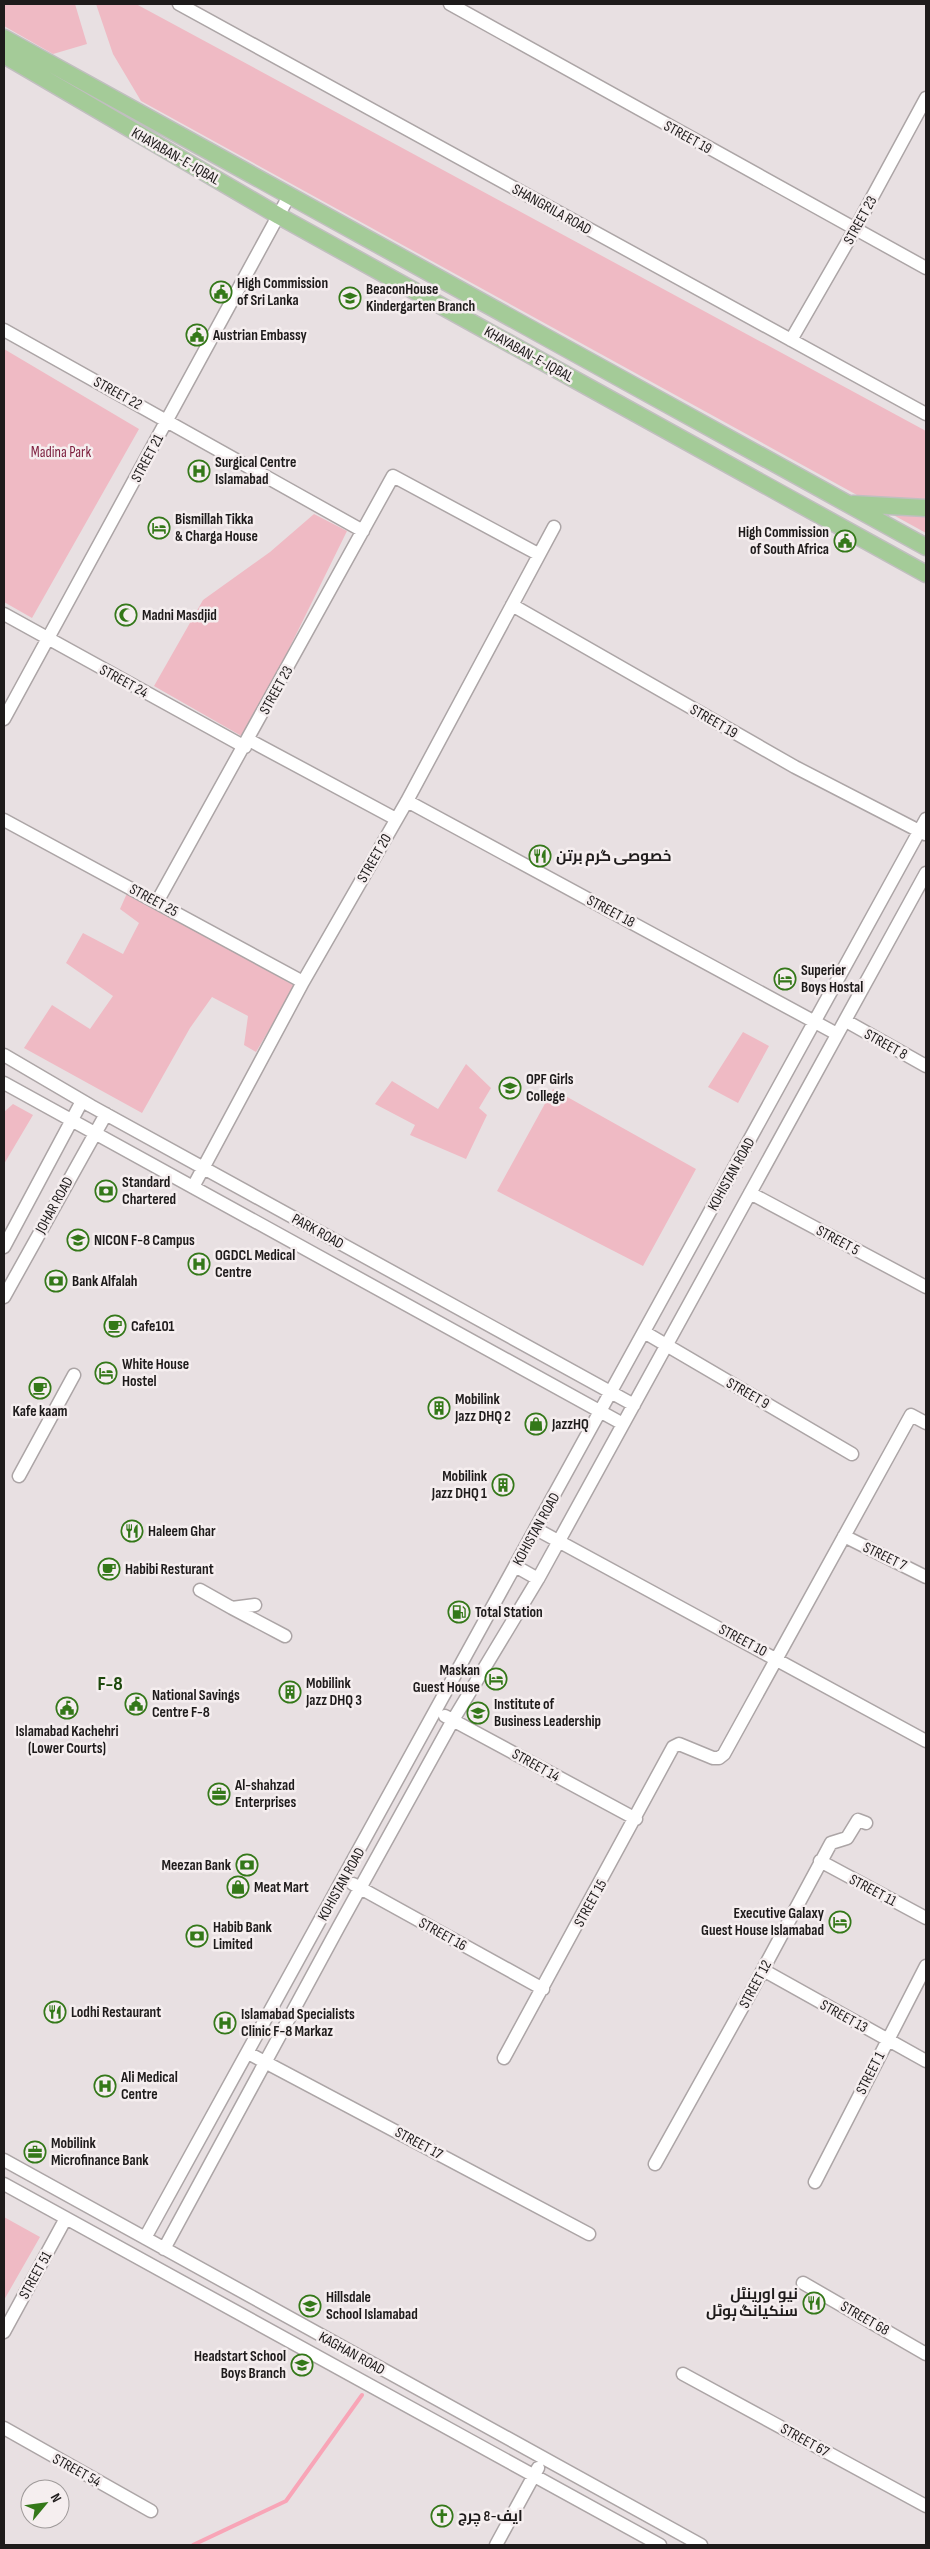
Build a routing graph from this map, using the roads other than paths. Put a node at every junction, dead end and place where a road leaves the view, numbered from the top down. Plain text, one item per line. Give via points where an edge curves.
1 (178, 4) edge
2 (450, 4) edge
3 (4, 38) edge
4 (4, 55) edge
5 (926, 98) edge
6 (289, 196) junction
7 (279, 216) junction
8 (855, 229) junction
9 (926, 268) edge
10 (4, 330) edge
11 (791, 340) junction
12 (926, 414) edge
13 (167, 420) junction
14 (851, 504) junction
15 (926, 508) edge
16 (554, 527) dead end
17 (364, 531) junction
18 (926, 547) edge
19 (538, 554) junction
20 (926, 574) edge
21 (512, 605) junction
22 (4, 614) edge
23 (48, 639) junction
24 (4, 719) edge
25 (247, 743) junction
26 (407, 801) junction
27 (396, 819) junction
28 (926, 819) edge
29 (4, 820) edge
30 (923, 832) edge
31 (926, 873) edge
32 (157, 902) junction
33 (303, 982) junction
34 (846, 1021) junction
35 (815, 1022) junction
36 (837, 1034) junction
37 (4, 1056) edge
38 (926, 1066) edge
39 (4, 1083) edge
40 (82, 1101) junction
41 (106, 1114) junction
42 (72, 1121) junction
43 (94, 1133) junction
44 (204, 1167) junction
45 (192, 1187) junction
46 (750, 1193) junction
47 (4, 1247) edge
48 (926, 1287) edge
49 (4, 1297) edge
50 (644, 1332) junction
51 (666, 1346) junction
52 (74, 1375) dead end
53 (611, 1392) junction
54 (634, 1405) junction
55 (600, 1411) junction
56 (926, 1423) edge
57 (623, 1424) junction
58 (852, 1454) dead end
59 (19, 1476) dead end
60 (536, 1529) junction
61 (844, 1536) junction
62 (558, 1542) junction
63 (515, 1566) junction
64 (926, 1577) edge
65 (538, 1579) junction
66 (200, 1590) dead end
67 (255, 1605) dead end
68 (232, 1608) junction
69 (285, 1636) dead end
70 (777, 1658) junction
71 (436, 1711) junction
72 (453, 1720) junction
73 (926, 1741) edge
74 (636, 1820) junction
75 (866, 1823) dead end
76 (820, 1861) junction
77 (344, 1878) junction
78 (360, 1888) junction
79 (926, 1918) edge
80 (926, 1966) edge
81 (763, 1970) junction
82 (543, 1989) junction
83 (887, 2040) junction
84 (248, 2052) junction
85 (504, 2058) dead end
86 (265, 2061) junction
87 (926, 2061) edge
88 (4, 2160) edge
89 (655, 2164) dead end
90 (815, 2182) dead end
91 (4, 2184) edge
92 (66, 2218) junction
93 (589, 2234) dead end
94 (145, 2238) junction
95 (164, 2249) junction
96 (803, 2282) dead end
97 (4, 2332) edge
98 (926, 2354) edge
99 (683, 2374) dead end
100 (4, 2428) edge
101 (542, 2459) junction
102 (534, 2475) junction
103 (926, 2506) edge
104 (150, 2511) dead end
105 (496, 2545) edge
106 (660, 2545) edge
107 (701, 2545) edge

1 - 11 street, SHANGRILA ROAD
2 - 8 street, STREET 19
3 - 6 main road, KHAYABAN-E-IQBAL
4 - 7 main road, KHAYABAN-E-IQBAL
5 - 8 street, STREET 23
6 - 7 street, STREET 21
6 - 14 main road, KHAYABAN-E-IQBAL
7 - 13 street, STREET 21
7 - 20 main road, KHAYABAN-E-IQBAL
8 - 9 street, STREET 19
8 - 11 street, STREET 23
10 - 13 street, STREET 22
11 - 12 street, SHANGRILA ROAD
13 - 17 street, STREET 22
13 - 23 street, STREET 21
14 - 15 main road
14 - 18 main road, KHAYABAN-E-IQBAL
16 - 19 street, STREET 20
17 - 19 street, STREET 23 via 393,476
17 - 25 street, STREET 23
19 - 21 street, STREET 20
21 - 26 street, STREET 20
21 - 30 street, STREET 19 via 795,767
22 - 23 street, STREET 24
23 - 24 street, STREET 21
23 - 25 street, STREET 24
25 - 27 street, STREET 24
25 - 32 street, STREET 23
26 - 27 street, STREET 20
26 - 35 street, STREET 18
27 - 33 street, STREET 20
28 - 30 street, KOHISTAN ROAD
29 - 32 street, STREET 25
30 - 35 street, KOHISTAN ROAD
31 - 34 street, KOHISTAN ROAD
32 - 33 street, STREET 25
33 - 44 street, STREET 20
34 - 36 street, KOHISTAN ROAD
34 - 38 street, STREET 8
35 - 36 street, STREET 18
35 - 50 street, KOHISTAN ROAD
36 - 46 street, KOHISTAN ROAD
37 - 40 street, PARK ROAD
39 - 42 street, PARK ROAD
40 - 41 street, PARK ROAD
40 - 42 street, JOHAR ROAD
41 - 43 street, JOHAR ROAD
41 - 44 street, PARK ROAD
42 - 43 street, PARK ROAD
42 - 47 street, JOHAR ROAD
43 - 45 street, PARK ROAD
43 - 49 street, JOHAR ROAD
44 - 45 street, STREET 20
44 - 53 street, PARK ROAD
45 - 55 street, PARK ROAD
46 - 48 street, STREET 5
46 - 51 street, KOHISTAN ROAD
50 - 51 street, STREET 9
50 - 53 street, KOHISTAN ROAD
51 - 54 street, KOHISTAN ROAD
51 - 58 street, STREET 9
52 - 59 street
53 - 54 street, PARK ROAD
53 - 55 street, KOHISTAN ROAD
54 - 57 street, KOHISTAN ROAD
55 - 57 street, PARK ROAD
55 - 60 street, KOHISTAN ROAD
56 - 61 street via 912,1415
57 - 62 street, KOHISTAN ROAD
60 - 62 street, STREET 10
60 - 63 street, KOHISTAN ROAD
61 - 64 street, STREET 7
61 - 70 street
62 - 65 street, KOHISTAN ROAD
62 - 70 street, STREET 10
63 - 65 street
63 - 71 street, KOHISTAN ROAD
65 - 72 street, KOHISTAN ROAD
66 - 68 street
67 - 68 street
68 - 69 street
70 - 73 street, STREET 10
70 - 74 street, STREET 15 via 724,1754 713,1758 679,1744 673,1747
71 - 72 street, STREET 14
71 - 77 street, KOHISTAN ROAD
72 - 74 street, STREET 14
72 - 78 street, KOHISTAN ROAD
74 - 82 street, STREET 15
75 - 76 street, STREET 12 via 858,1820 847,1838 831,1843
76 - 79 street, STREET 11
76 - 81 street, STREET 12
77 - 78 street, STREET 16
77 - 84 street, KOHISTAN ROAD
78 - 82 street, STREET 16
78 - 86 street, KOHISTAN ROAD
80 - 83 street, STREET 1
81 - 83 street, STREET 13
81 - 89 street, STREET 12
82 - 85 street, STREET 15
83 - 87 street, STREET 13
83 - 90 street, STREET 1
84 - 86 street, STREET 17
84 - 94 street, KOHISTAN ROAD
86 - 93 street, STREET 17
86 - 95 street, KOHISTAN ROAD
88 - 94 street, KAGHAN ROAD
91 - 92 street, KAGHAN ROAD
92 - 97 street, STREET 51
92 - 102 street, KAGHAN ROAD
94 - 95 street, KAGHAN ROAD
95 - 101 street, KAGHAN ROAD
96 - 98 street, STREET 68
99 - 103 street, STREET 67
100 - 104 street, STREET 54
101 - 102 street
101 - 107 street, KAGHAN ROAD
102 - 105 street
102 - 106 street, KAGHAN ROAD

